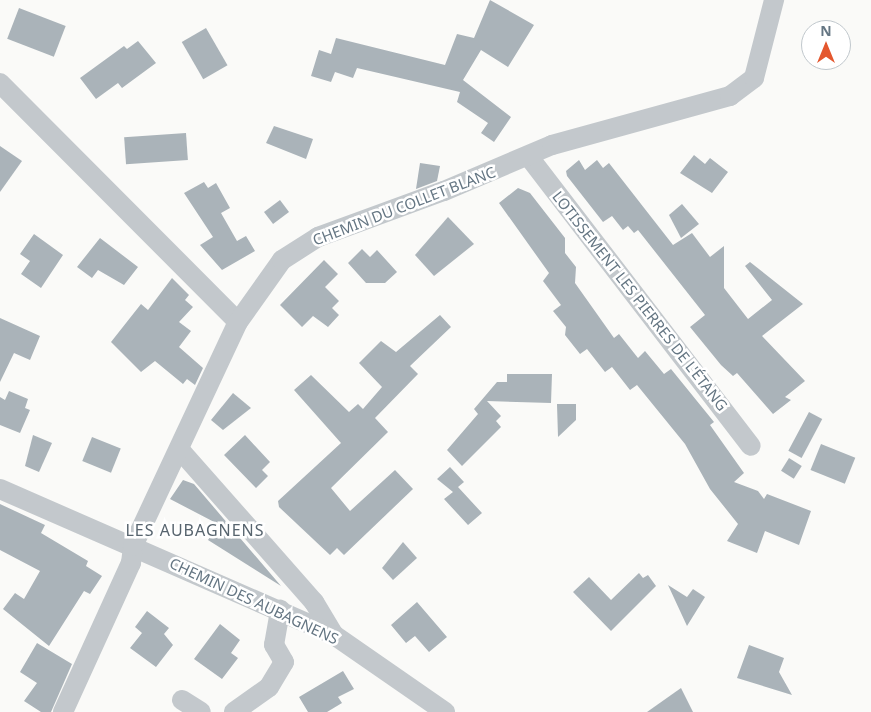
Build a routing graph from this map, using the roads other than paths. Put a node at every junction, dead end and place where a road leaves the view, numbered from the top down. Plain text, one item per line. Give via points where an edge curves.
1 (774, 0) edge
2 (0, 83) edge
3 (529, 157) junction
4 (238, 322) junction
5 (751, 446) dead end
6 (180, 450) junction
7 (0, 489) edge
8 (133, 546) junction
9 (280, 610) junction
10 (334, 635) junction
11 (182, 700) dead end
12 (63, 712) edge
13 (202, 712) edge
14 (234, 712) edge
15 (445, 712) edge

1 - 3 street, CHEMIN DU COLLET BLANC via 754,78 742,89 730,96 552,145
2 - 4 street
3 - 4 street, CHEMIN DU COLLET BLANC via 318,237 282,260
3 - 5 street, LOTISSEMENT LES PIERRES DE L'ÉTANG
4 - 6 street, CHEMIN DU COLLET BLANC
6 - 8 street, CHEMIN DU COLLET BLANC
6 - 10 street via 314,602
7 - 8 street, CHEMIN DES AUBAGNENS
8 - 9 street, CHEMIN DES AUBAGNENS
8 - 12 street, CHEMIN DU COLLET BLANC via 131,563
9 - 10 street, CHEMIN DES AUBAGNENS
9 - 14 street via 274,645 284,662 269,687
10 - 15 street, CHEMIN DES AUBAGNENS
11 - 13 street

